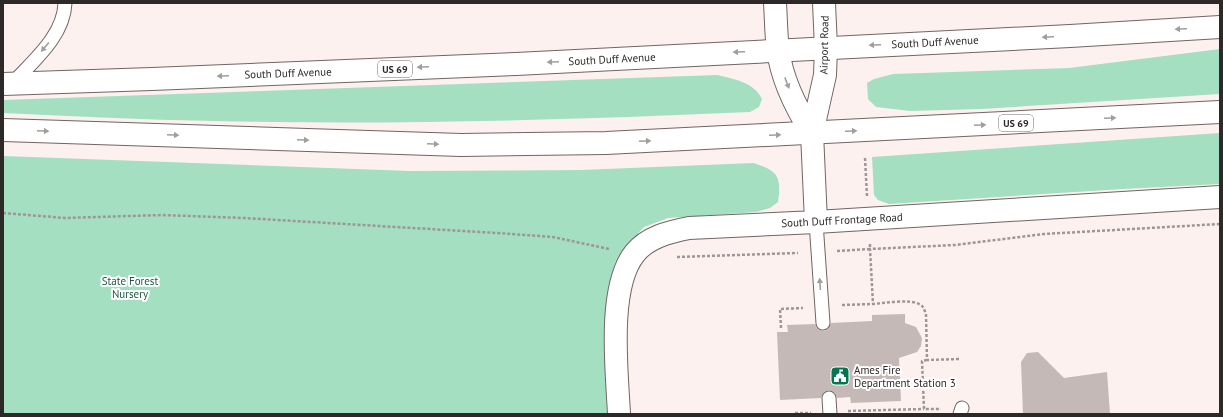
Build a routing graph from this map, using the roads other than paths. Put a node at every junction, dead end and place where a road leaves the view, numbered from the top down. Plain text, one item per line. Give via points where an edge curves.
1 (775, 3) edge
2 (824, 3) edge
3 (64, 8) edge
4 (1220, 27) edge
5 (826, 48) junction
6 (778, 50) junction
7 (8, 84) edge
8 (1220, 112) edge
9 (3, 130) edge
10 (812, 134) junction
11 (1220, 197) edge
12 (816, 222) junction
13 (823, 323) dead end
14 (829, 398) dead end
15 (830, 413) edge
16 (619, 414) edge

1 - 6 main road, Airport Road
2 - 5 main road, Airport Road
3 -> 7 lane via 54,36
4 -> 5 main road, South Duff Avenue / US 69
5 - 6 main road, South Duff Avenue / US 69
5 - 10 main road, Airport Road via 825,75
6 -> 7 main road, South Duff Avenue / US 69 via 492,65
6 -> 10 main road, Airport Road via 798,112
10 -> 8 main road, US 69
9 -> 10 main road, US 69 via 461,145 606,143
10 - 12 main road, Airport Road
11 - 12 main road, South Duff Frontage Road
13 -> 12 lane
12 - 16 main road, South Duff Frontage Road via 689,228 669,232 653,239 635,253 621,280 617,308
14 - 15 lane

